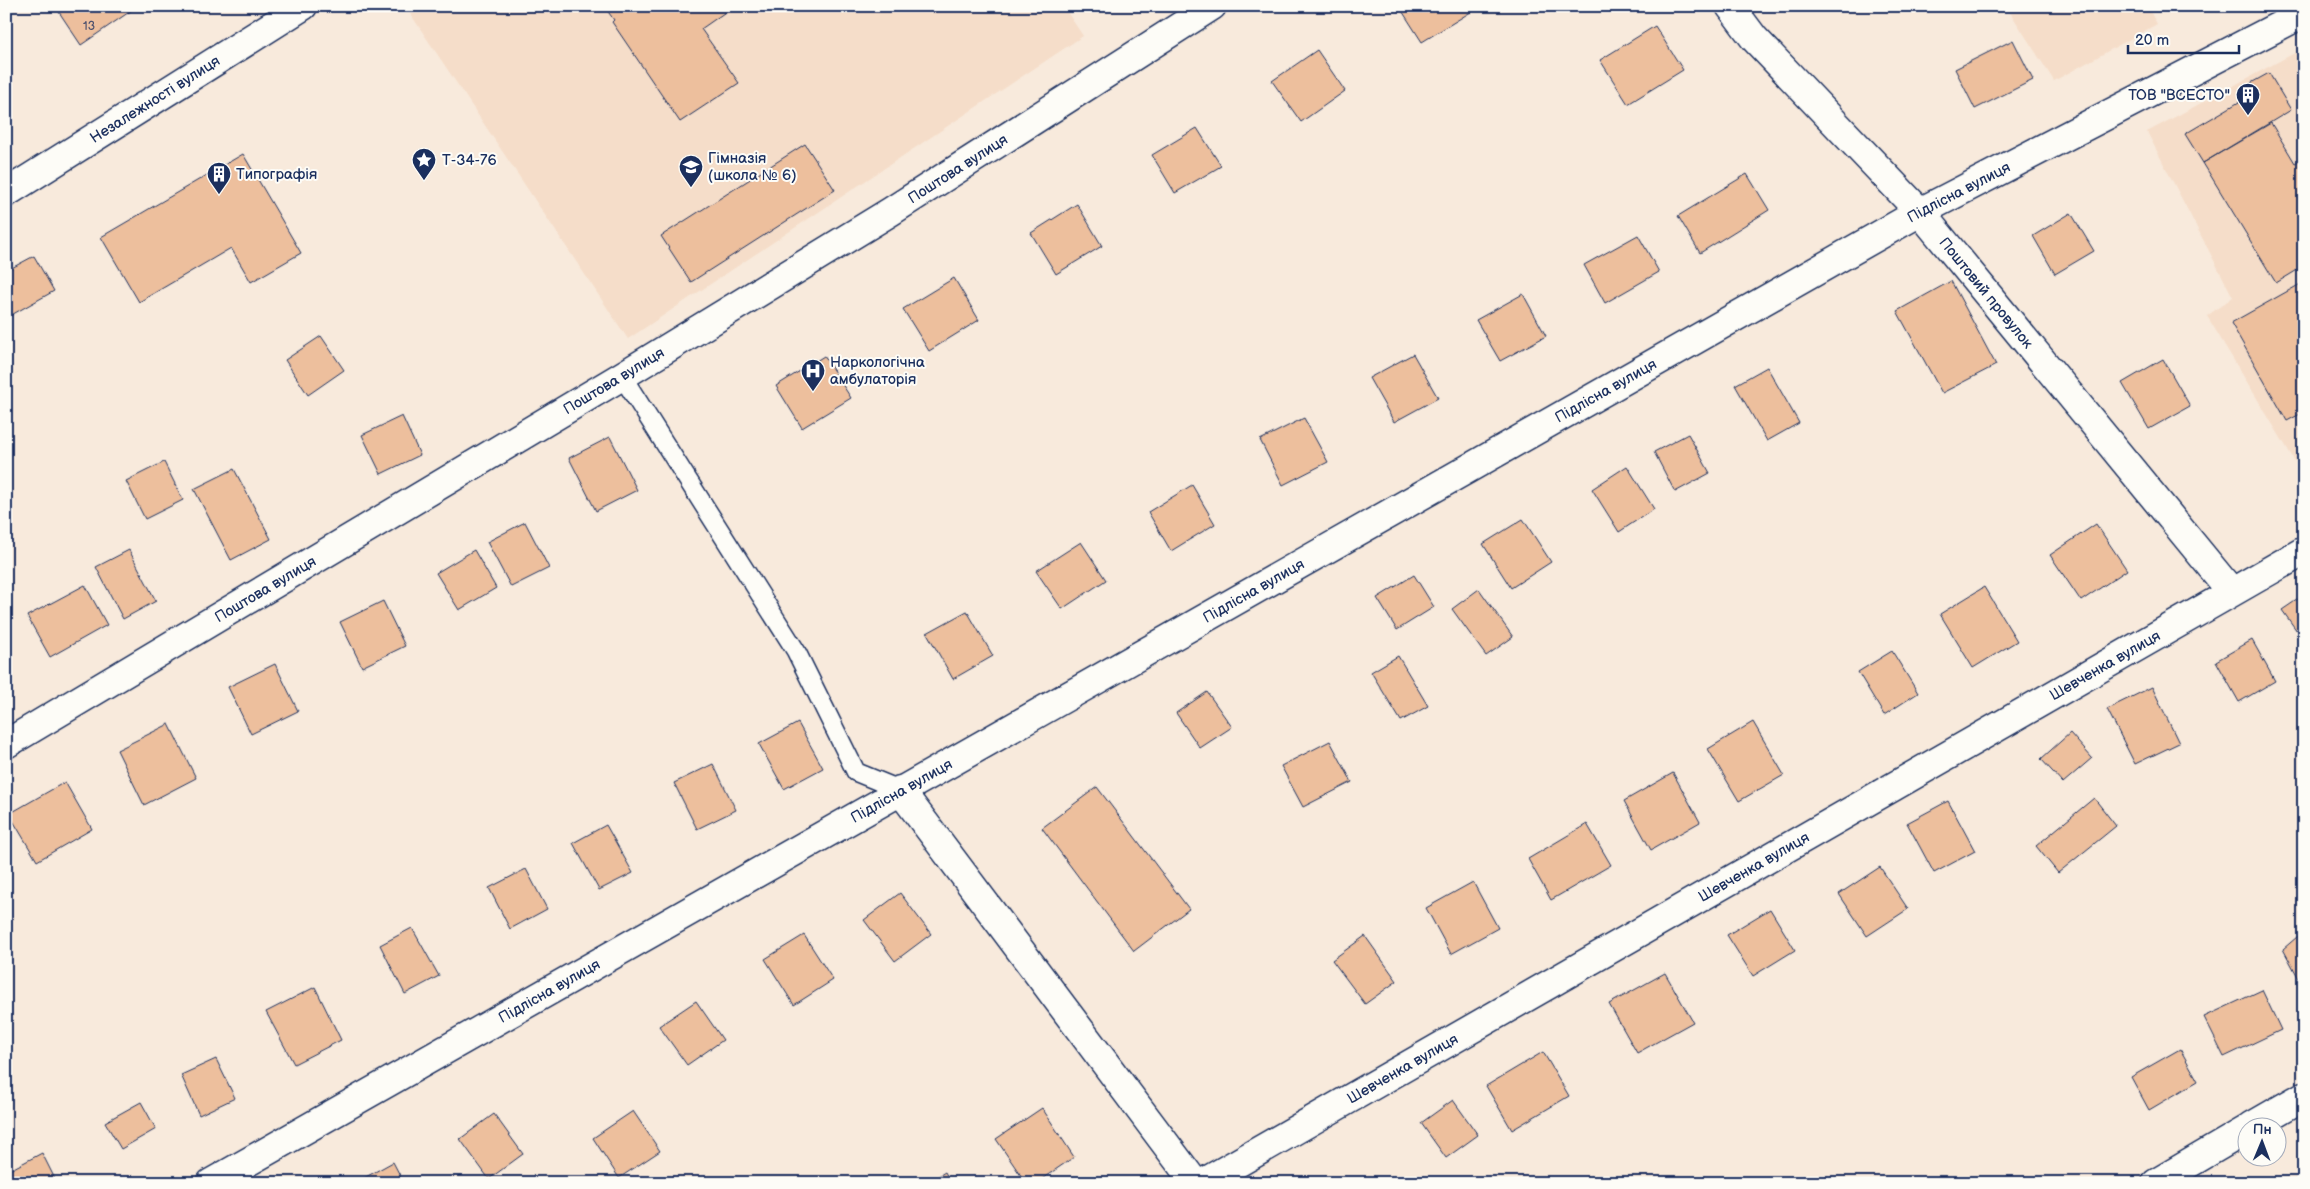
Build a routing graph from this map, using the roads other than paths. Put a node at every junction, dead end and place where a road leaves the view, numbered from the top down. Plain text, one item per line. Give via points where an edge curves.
1 (303, 6) edge
2 (1212, 6) edge
3 (1730, 6) edge
4 (2304, 13) edge
5 (6, 193) edge
6 (1920, 212) junction
7 (622, 376) junction
8 (2304, 551) edge
9 (2231, 591) junction
10 (6, 744) edge
11 (900, 790) junction
12 (2304, 1096) edge
13 (2269, 1116) edge
14 (2238, 1135) edge
15 (211, 1183) edge
16 (1195, 1183) edge
17 (1203, 1183) edge
18 (2156, 1183) edge

1 - 5 street, Незалежності вулиця
2 - 7 street, Поштова вулиця via 890,212
3 - 6 street, Поштовий провулок via 1754,38
4 - 6 street, Підлісна вулиця
6 - 9 street, Поштовий провулок
6 - 11 street, Підлісна вулиця
7 - 10 street, Поштова вулиця
7 - 11 lane via 796,651 856,772
8 - 9 street, Шевченка вулиця
9 - 17 street, Шевченка вулиця
11 - 15 street, Підлісна вулиця
11 - 16 street
12 - 13 street
14 - 18 street

